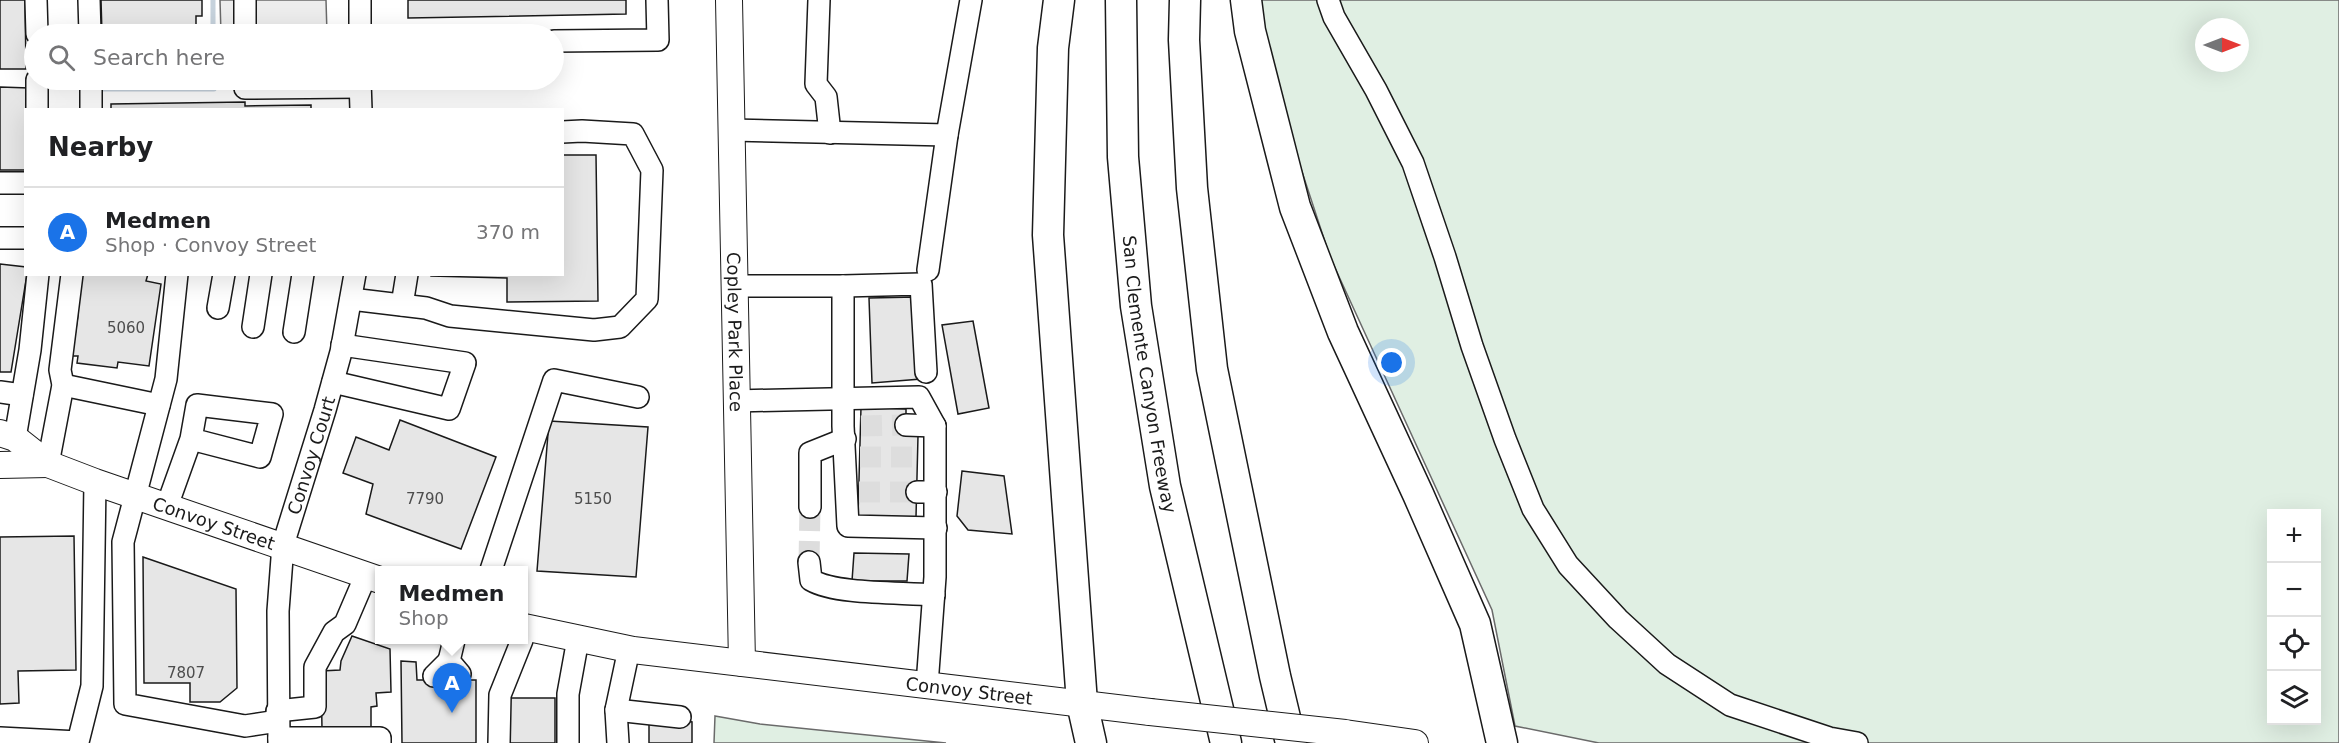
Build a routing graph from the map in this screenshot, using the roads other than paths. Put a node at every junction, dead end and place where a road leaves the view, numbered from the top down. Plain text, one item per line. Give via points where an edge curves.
1 (36, 0) edge
2 (89, 0) edge
3 (245, 0) edge
4 (360, 0) edge
5 (657, 0) edge
6 (729, 0) edge
7 (819, 0) edge
8 (971, 0) edge
9 (1059, 0) edge
10 (1121, 0) edge
11 (1185, 0) edge
12 (1246, 0) edge
13 (1328, 0) edge
14 (37, 24) edge
15 (90, 24) edge
16 (245, 24) edge
17 (360, 24) edge
18 (564, 41) edge
19 (37, 90) edge
20 (90, 90) edge
21 (360, 90) edge
22 (37, 108) edge
23 (91, 108) edge
24 (361, 108) edge
25 (731, 130) junction
26 (564, 132) edge
27 (830, 133) junction
28 (947, 135) junction
29 (0, 183) edge
30 (24, 183) edge
31 (0, 238) edge
32 (24, 238) edge
33 (928, 270) dead end
34 (38, 276) edge
35 (72, 276) edge
36 (177, 276) edge
37 (224, 276) edge
38 (261, 276) edge
39 (303, 276) edge
40 (355, 276) edge
41 (407, 276) edge
42 (733, 286) junction
43 (843, 286) junction
44 (351, 298) junction
45 (402, 305) junction
46 (218, 308) dead end
47 (253, 327) dead end
48 (294, 332) dead end
49 (342, 345) junction
50 (926, 372) dead end
51 (333, 382) junction
52 (63, 385) junction
53 (0, 392) edge
54 (22, 395) junction
55 (638, 398) dead end
56 (844, 399) junction
57 (735, 400) junction
58 (159, 405) junction
59 (906, 425) tunnel mouth
60 (935, 426) junction
61 (8, 436) edge
62 (191, 439) dead end
63 (851, 441) junction
64 (48, 464) junction
65 (0, 465) edge
66 (95, 482) junction
67 (134, 495) junction
68 (167, 506) junction
69 (810, 507) tunnel mouth
70 (936, 528) junction
71 (283, 545) junction
72 (809, 562) tunnel mouth
73 (492, 566) edge
74 (373, 578) edge
75 (934, 595) junction
76 (528, 633) edge
77 (578, 639) junction
78 (454, 644) edge
79 (520, 644) edge
80 (629, 649) junction
81 (742, 663) junction
82 (434, 676) dead end
83 (927, 685) junction
84 (1082, 703) junction
85 (616, 710) junction
86 (681, 717) dead end
87 (278, 728) edge
88 (0, 738) edge
89 (339, 741) edge
90 (380, 743) edge
91 (499, 743) edge
92 (568, 743) edge
93 (618, 743) edge
94 (1091, 743) edge
95 (1226, 743) edge
96 (1292, 743) edge
97 (1415, 743) edge
98 (1502, 743) edge
99 (1857, 743) edge

1 - 14 street
2 - 15 street
3 - 16 street
4 - 17 street
5 - 18 street via 658,40
6 - 25 main road, Copley Park Place
7 - 27 street via 816,84 826,97
8 - 28 street
9 - 84 highway via 1053,48 1048,235
10 - 95 highway, San Clemente Canyon Freeway via 1123,157 1136,306 1165,486
11 - 96 highway via 1192,188 1212,369
12 - 98 highway via 1250,32 1295,207 1343,332 1475,624
13 - 99 street via 1413,163 1505,439 1533,509 1568,565 1618,619 1668,664 1730,705 1829,738
19 - 22 street
20 - 23 street
21 - 24 street
25 - 27 street
25 - 42 main road, Copley Park Place
26 - 45 street via 633,134 652,170 647,299 620,327 594,330 450,316
27 - 28 street
28 - 33 street
29 - 30 street
31 - 32 street
34 - 54 street
35 - 52 street via 60,370
36 - 58 street via 166,380
37 - 46 street
38 - 47 street
39 - 48 street
40 - 44 street, Convoy Court
41 - 45 street
42 - 43 street
42 - 57 main road, Copley Park Place
43 - 50 street via 921,284
43 - 56 street
44 - 45 street
44 - 49 street, Convoy Court
49 - 51 street, Convoy Court
49 - 51 street via 465,363 448,409
51 - 71 street, Convoy Court
52 - 58 street
52 - 64 street
53 - 54 street
54 - 61 street
55 - 73 street via 554,380
56 - 57 street
56 - 60 street via 919,398
56 - 63 street
57 - 81 main road, Copley Park Place
58 - 67 street
59 - 60 street
60 - 70 street via 926,458 926,492
61 - 64 main road, Convoy Street
62 - 68 street
63 - 69 street via 810,453
63 - 70 street via 853,491 848,526
64 - 65 main road, Convoy Street
64 - 66 main road, Convoy Street
66 - 67 main road, Convoy Street
66 - 88 street via 92,686 78,742
67 - 68 main road, Convoy Street
67 - 87 street via 123,542 125,704 245,726
68 - 71 main road, Convoy Street
70 - 75 street
71 - 74 main road, Convoy Street
71 - 87 street, Convoy Court via 278,610
72 - 75 street via 811,580 817,584
74 - 87 street via 345,624 334,632 315,667 315,707
75 - 83 street
76 - 77 main road, Convoy Street
77 - 80 main road, Convoy Street
77 - 92 street via 568,694
78 - 82 street via 454,668
79 - 91 street via 500,695
80 - 81 main road, Convoy Street
80 - 85 street
81 - 83 main road, Convoy Street
83 - 84 main road, Convoy Street
84 - 94 highway
84 - 97 main road, Convoy Street, bridge
85 - 86 street
85 - 93 street
87 - 89 street
89 - 90 street via 380,738

